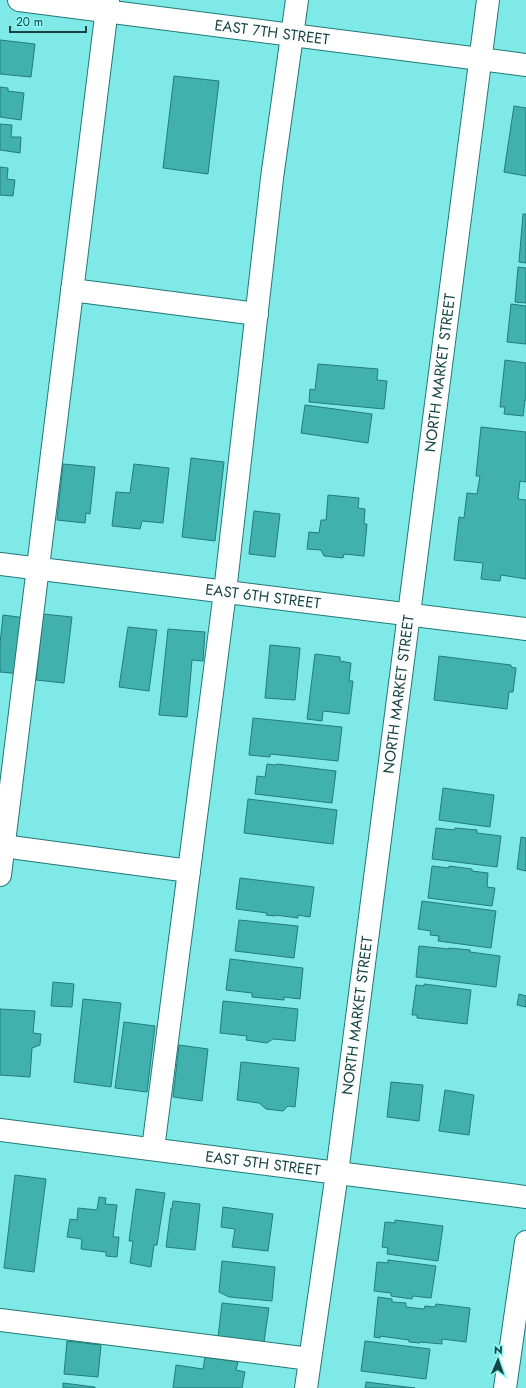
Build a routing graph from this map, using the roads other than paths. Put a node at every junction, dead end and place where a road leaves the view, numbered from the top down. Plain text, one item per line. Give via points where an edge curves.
1 (19, 0) edge
2 (297, 0) edge
3 (488, 0) edge
4 (108, 6) edge
5 (292, 35) junction
6 (481, 59) junction
7 (526, 65) edge
8 (72, 290) junction
9 (257, 314) junction
10 (0, 564) edge
11 (38, 569) junction
12 (225, 592) junction
13 (408, 614) junction
14 (526, 629) edge
15 (4, 846) junction
16 (189, 871) junction
17 (0, 874) edge
18 (0, 1130) edge
19 (153, 1149) junction
20 (337, 1172) junction
21 (526, 1197) edge
22 (526, 1242) edge
23 (0, 1320) edge
24 (310, 1359) junction
25 (306, 1388) edge
26 (505, 1388) edge

1 - 4 street, EAST 7TH STREET
2 - 5 street
3 - 6 street, NORTH MARKET STREET
4 - 5 street, EAST 7TH STREET
4 - 8 street
5 - 6 street, EAST 7TH STREET
5 - 9 street via 272,178
6 - 7 street, EAST 7TH STREET
6 - 13 street, NORTH MARKET STREET
8 - 9 street
8 - 11 street
9 - 12 street
10 - 11 street, EAST 6TH STREET
11 - 12 street, EAST 6TH STREET
11 - 15 street
12 - 13 street, EAST 6TH STREET
12 - 16 street
13 - 14 street, EAST 6TH STREET
13 - 20 street, NORTH MARKET STREET
15 - 16 street
15 - 17 street
16 - 19 street
18 - 19 street, EAST 5TH STREET
19 - 20 street, EAST 5TH STREET
20 - 21 street, EAST 5TH STREET
20 - 24 street, NORTH MARKET STREET
22 - 26 street
23 - 24 street
24 - 25 street, NORTH MARKET STREET

